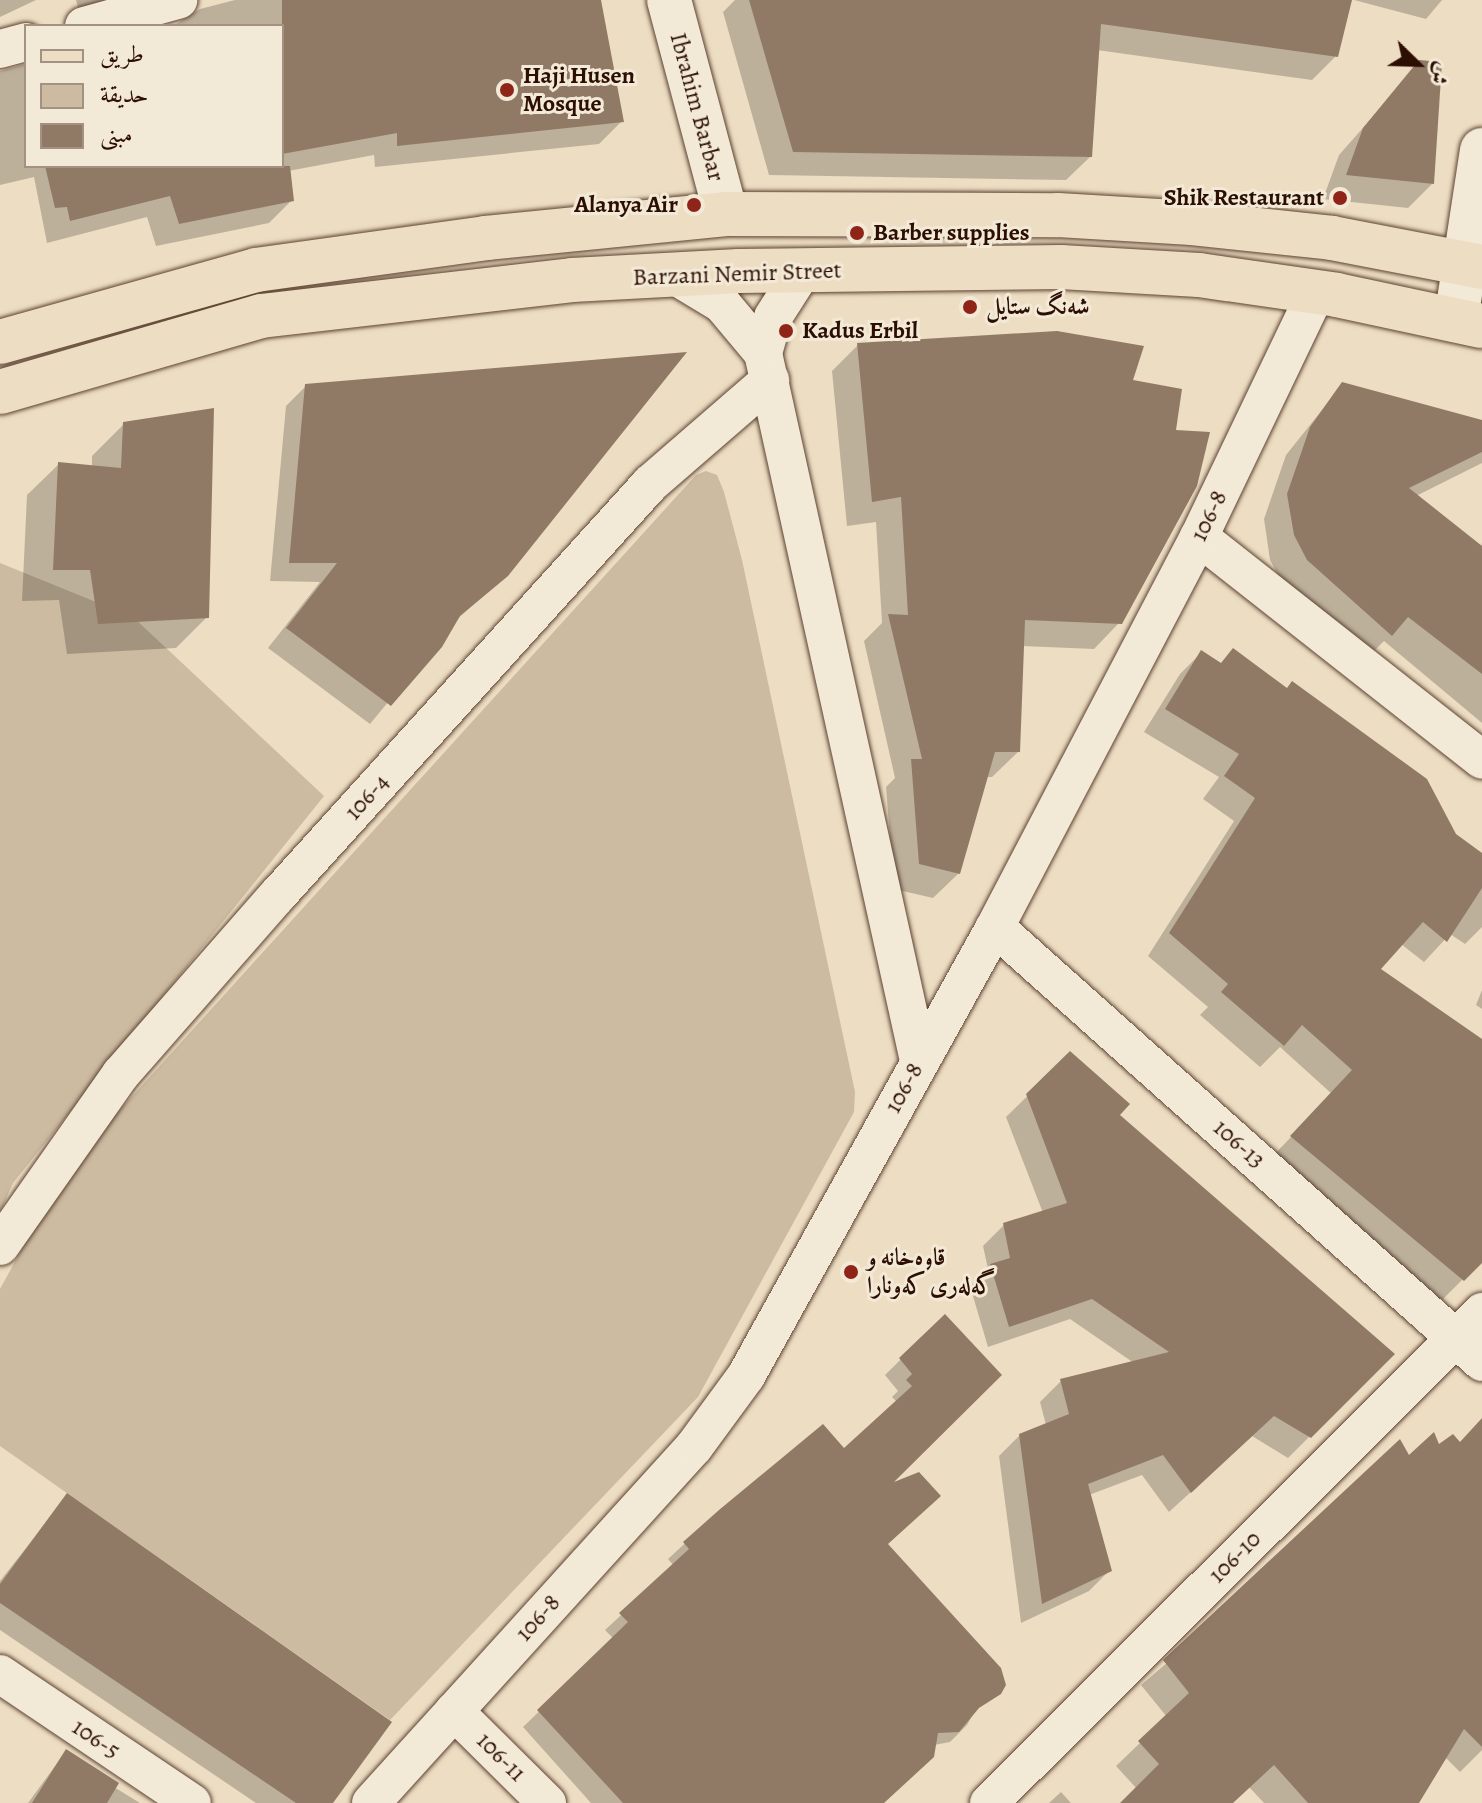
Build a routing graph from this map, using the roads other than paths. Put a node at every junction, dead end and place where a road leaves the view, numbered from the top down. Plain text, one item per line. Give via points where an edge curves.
1 (178, 0) edge
2 (669, 0) edge
3 (91, 24) edge
4 (24, 43) edge
5 (0, 49) edge
6 (1482, 150) edge
7 (726, 214) junction
8 (1474, 266) edge
9 (803, 270) junction
10 (674, 275) junction
11 (1317, 291) junction
12 (1469, 323) edge
13 (0, 342) edge
14 (767, 366) junction
15 (0, 392) edge
16 (1199, 537) junction
17 (1482, 760) edge
18 (995, 927) junction
19 (919, 1061) junction
20 (0, 1246) edge
21 (1473, 1337) edge
22 (0, 1674) edge
23 (454, 1711) junction
24 (192, 1803) edge
25 (371, 1803) edge
26 (547, 1803) edge
27 (989, 1803) edge

1 - 3 street
2 - 7 street, Ibrahim Barbar
4 - 5 street
6 - 8 street
7 - 8 main road via 1058,215 1192,223 1332,238
7 - 13 main road via 486,238 256,270
8 - 12 street
9 - 10 main road, Barzani Nemir Street
9 - 11 main road, Barzani Nemir Street via 1061,267 1199,275
9 - 14 street via 773,317
10 - 14 street via 722,304
10 - 15 main road, Barzani Nemir Street via 572,280 261,316
11 - 12 main road, Barzani Nemir Street
11 - 16 street, 106-8
14 - 19 street
14 - 20 street, 106-4 via 650,484 121,1074
16 - 17 street
16 - 18 street, 106-8
18 - 19 street, 106-8
18 - 21 street, 106-13
19 - 23 street, 106-8 via 746,1376 694,1447
21 - 27 street, 106-10
22 - 24 street, 106-5
23 - 25 street, 106-8
23 - 26 street, 106-11

